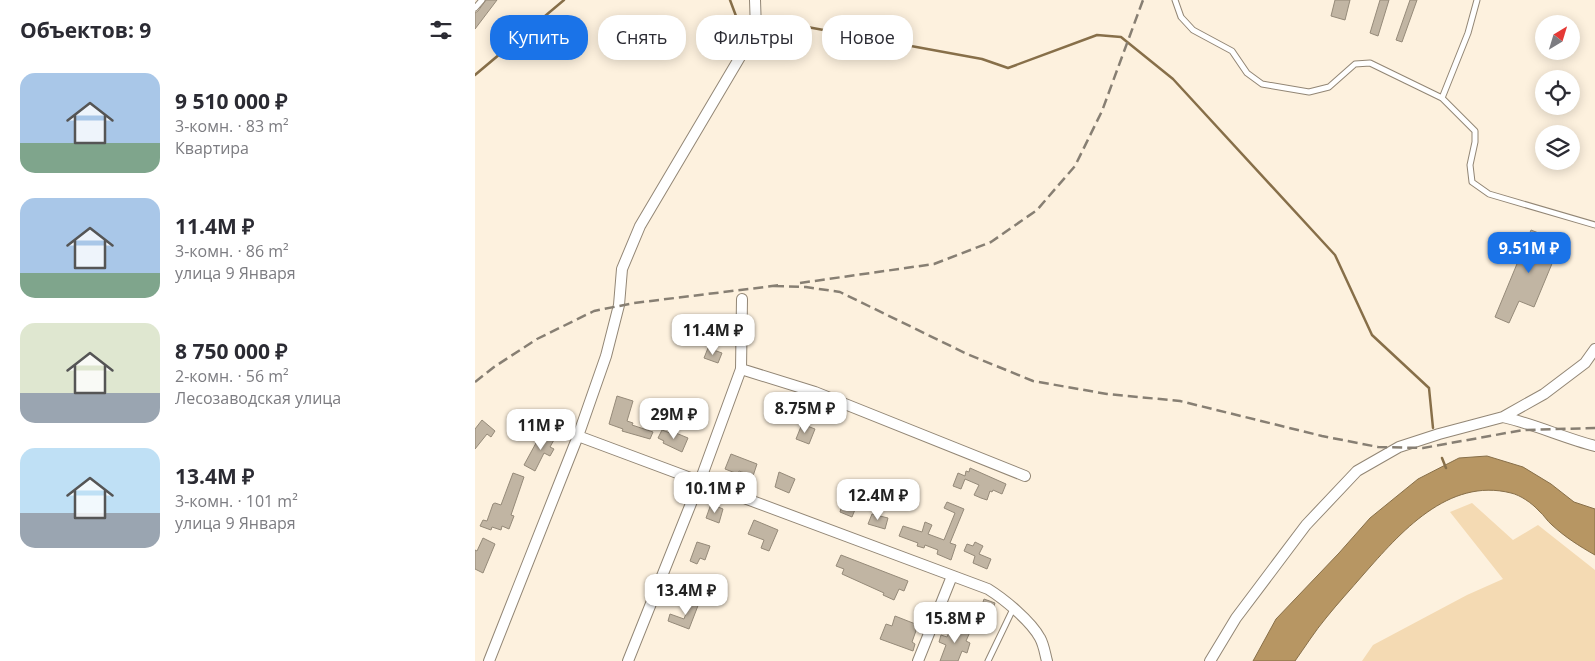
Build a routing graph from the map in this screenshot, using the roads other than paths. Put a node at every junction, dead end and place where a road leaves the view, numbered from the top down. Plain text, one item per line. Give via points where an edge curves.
1 (481, 0) edge
2 (755, 0) edge
3 (1175, 0) edge
4 (1477, 0) edge
5 (475, 8) edge
6 (1442, 98) junction
7 (1595, 225) edge
8 (742, 299) dead end
9 (1595, 349) edge
10 (741, 369) junction
11 (1503, 417) junction
12 (578, 436) junction
13 (1595, 446) edge
14 (1025, 476) dead end
15 (700, 482) junction
16 (952, 576) junction
17 (1013, 609) junction
18 (489, 661) edge
19 (628, 661) edge
20 (918, 661) edge
21 (988, 661) edge
22 (1047, 661) edge
23 (1210, 661) edge

1 - 5 lane
2 - 12 street via 756,30 640,226 622,269 619,305 606,356
3 - 6 lane via 1181,17 1193,30 1232,51 1247,73 1262,84 1309,92 1329,86 1355,64 1370,63
4 - 6 lane via 1468,33
6 - 7 lane via 1475,132 1470,165 1472,182 1489,194
8 - 10 street
9 - 11 street via 1585,363 1544,394
10 - 14 street via 815,392
10 - 15 street
11 - 13 street
11 - 23 street via 1399,447 1357,471 1306,525 1236,618
12 - 15 street
12 - 18 street
15 - 16 street
15 - 19 street
16 - 17 street via 987,589
16 - 20 street
17 - 21 lane
17 - 22 street via 1040,638

